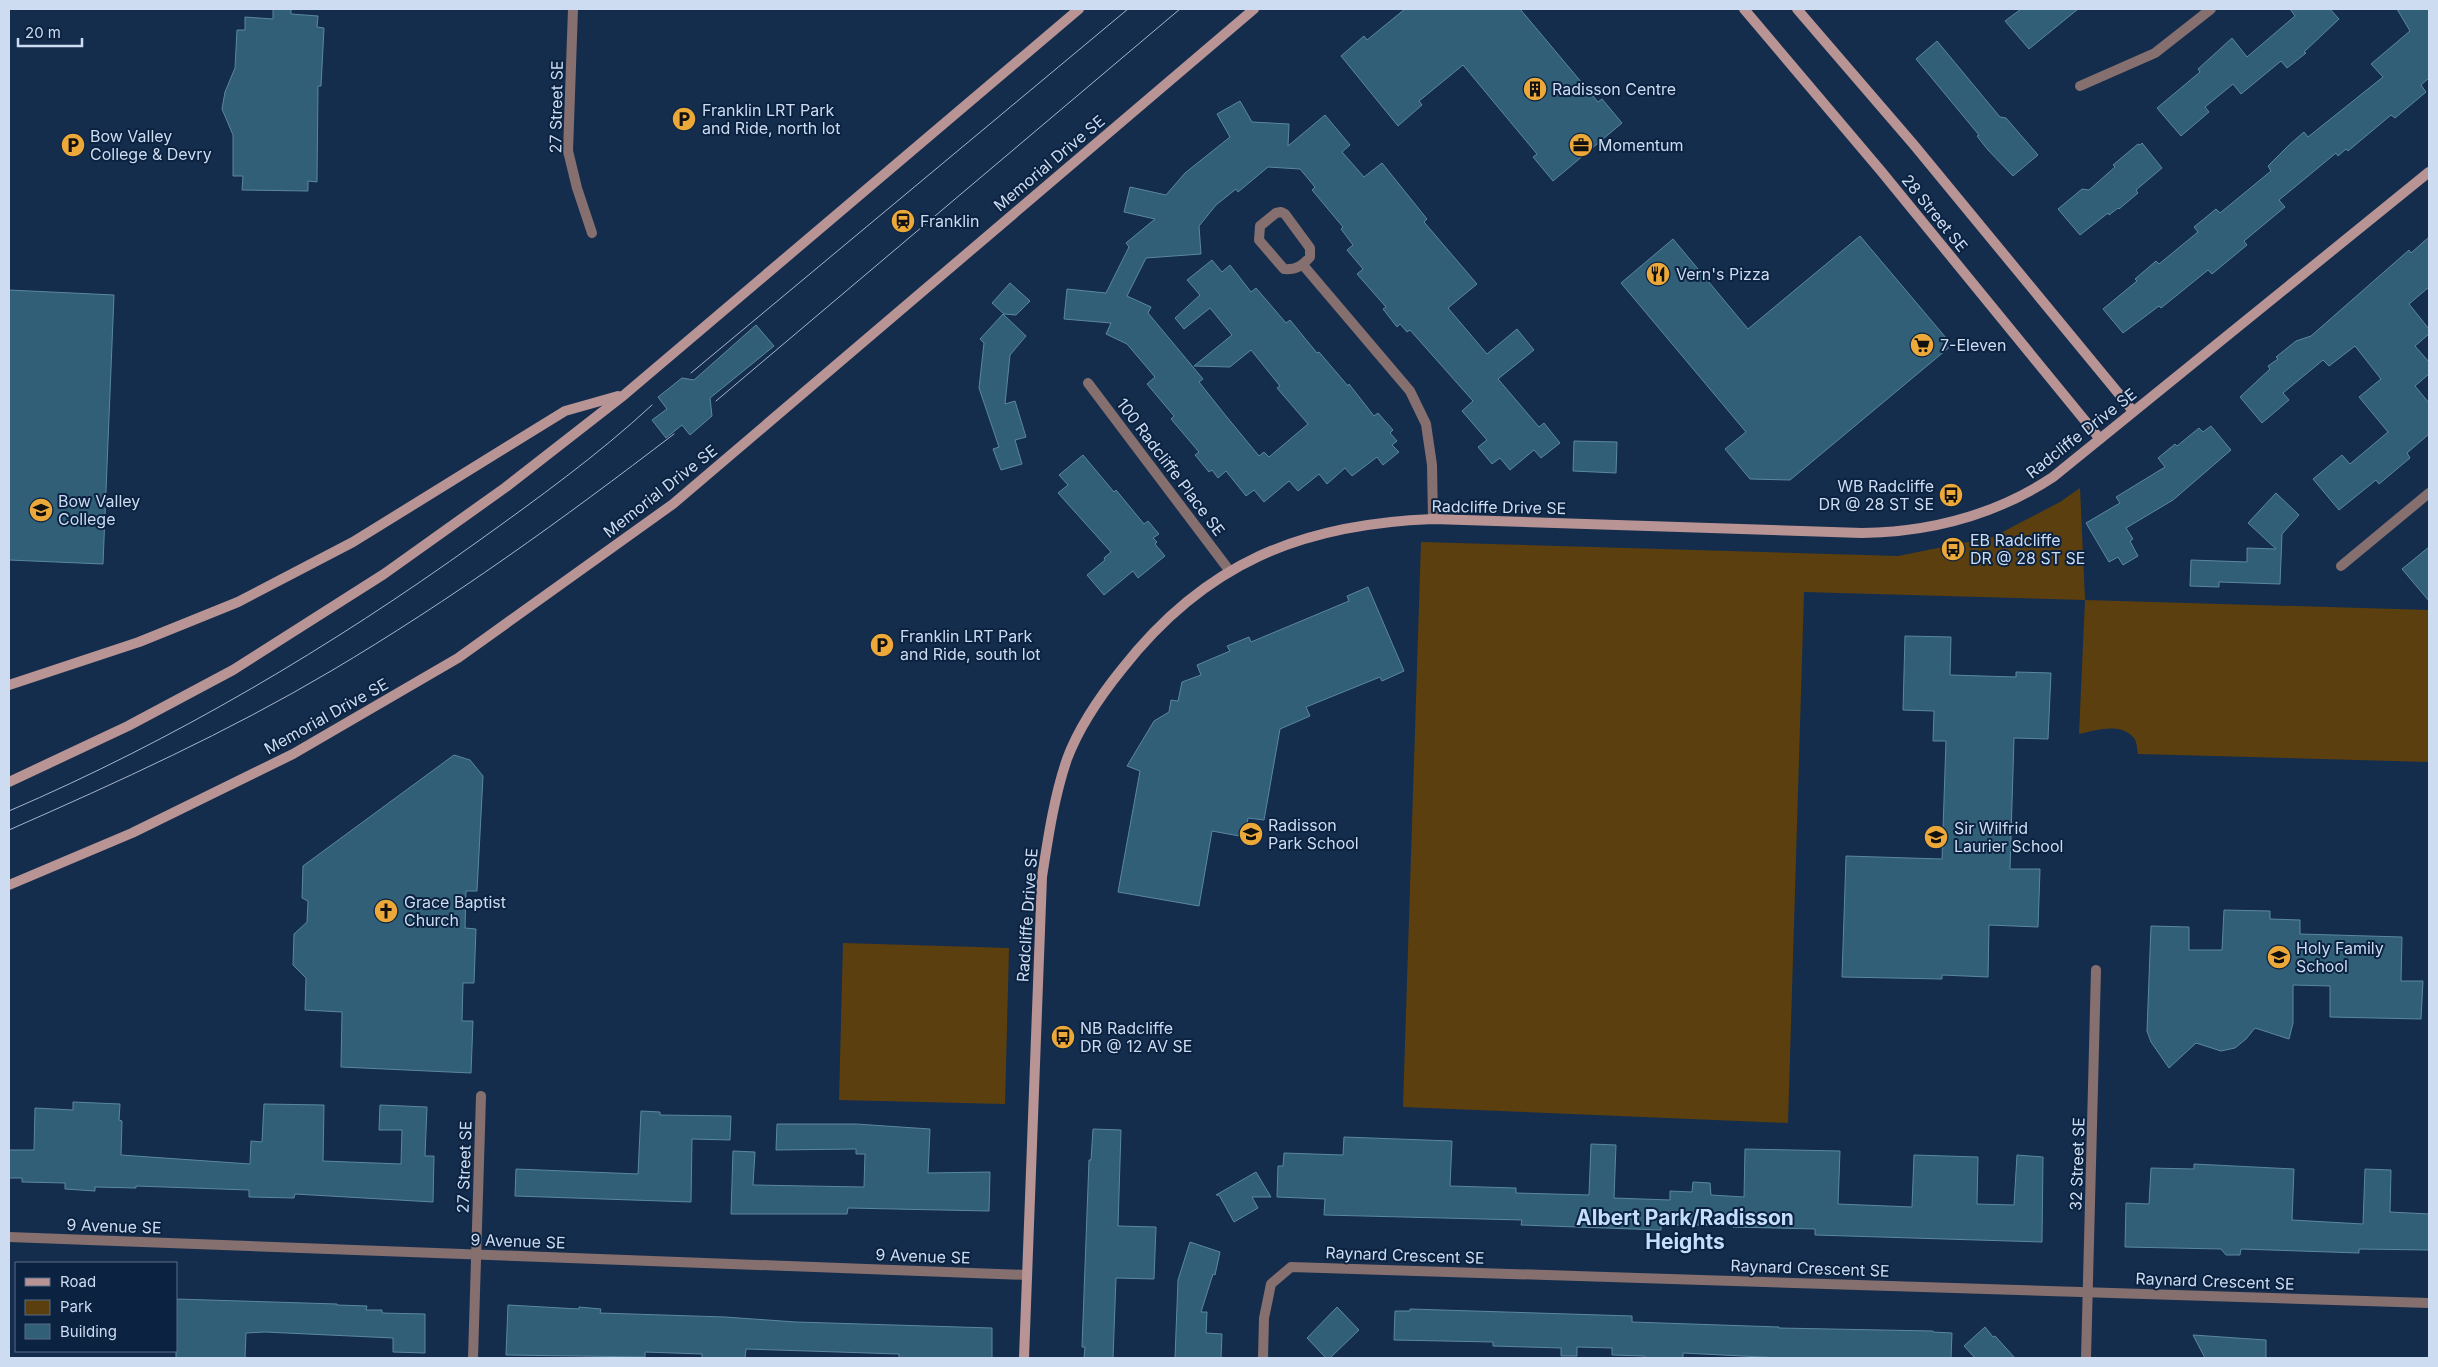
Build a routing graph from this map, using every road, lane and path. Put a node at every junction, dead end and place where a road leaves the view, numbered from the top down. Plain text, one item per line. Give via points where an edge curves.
1 (573, 9) edge
2 (1079, 9) edge
3 (1254, 9) edge
4 (1744, 9) edge
5 (1797, 9) edge
6 (2211, 9) edge
7 (2080, 86) dead end
8 (2429, 172) edge
9 (592, 233) dead end
10 (1303, 265) junction
11 (1088, 383) dead end
12 (624, 394) junction
13 (2133, 411) junction
14 (2100, 439) junction
15 (2429, 493) edge
16 (1433, 520) junction
17 (2341, 566) dead end
18 (1229, 570) junction
19 (9, 685) edge
20 (9, 782) edge
21 (9, 884) edge
22 (2096, 970) dead end
23 (481, 1096) dead end
24 (9, 1237) edge
25 (476, 1254) junction
26 (1027, 1275) junction
27 (2088, 1292) junction
28 (2429, 1303) edge
29 (473, 1358) edge
30 (1024, 1358) edge
31 (1263, 1358) edge
32 (2086, 1358) edge

1 - 9 street, 27 Street SE via 568,151
2 - 12 main road
3 - 21 main road, Memorial Drive SE via 674,504 458,658 293,754 132,834
4 - 14 main road, 28 Street SE
5 - 13 main road, 28 Street SE via 1914,145
6 - 7 street via 2155,53
8 - 13 main road, Radcliffe Drive SE
10 - 10 street via 1310,257 1310,248 1285,214 1276,213 1260,226 1260,240 1284,269
10 - 16 street via 1410,391 1426,424 1432,465
11 - 18 street, 100 Radcliffe Place SE
12 - 19 main road via 564,411 353,542 238,602 139,642
12 - 20 main road via 506,487 384,574 233,670 128,726
13 - 14 main road, Radcliffe Drive SE
14 - 16 main road, Radcliffe Drive SE via 2053,477 2023,495 1976,516 1921,529 1862,533
15 - 17 street
16 - 18 main road, Radcliffe Drive SE via 1358,525 1322,533 1290,543
18 - 26 main road, Radcliffe Drive SE via 1188,601 1131,657 1096,705 1067,758 1042,877
22 - 27 street, 32 Street SE
23 - 25 street, 27 Street SE
24 - 25 street, 9 Avenue SE
25 - 26 street, 9 Avenue SE
25 - 29 street, 27 Street SE
26 - 30 main road
27 - 28 street, Raynard Crescent SE
27 - 31 street, Raynard Crescent SE via 1291,1267 1271,1284 1264,1318
27 - 32 street, 32 Street SE

